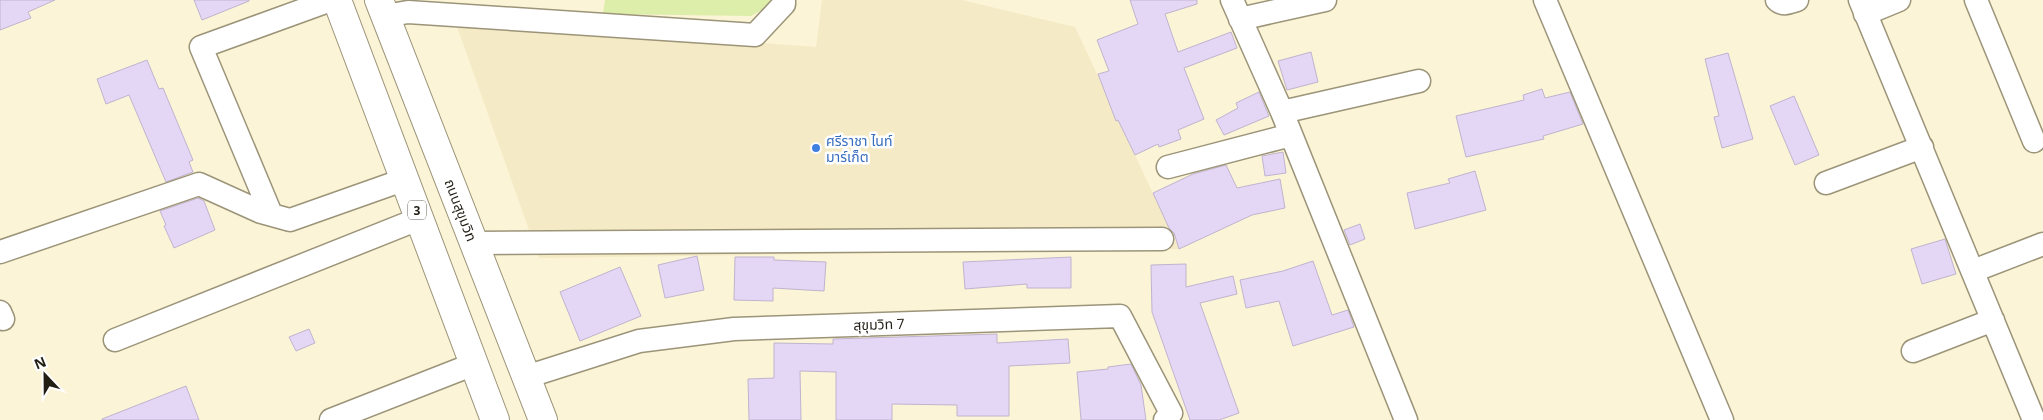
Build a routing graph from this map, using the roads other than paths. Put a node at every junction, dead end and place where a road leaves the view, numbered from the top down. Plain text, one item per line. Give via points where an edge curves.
1 (331, 0) edge
2 (337, 0) edge
3 (784, 0) edge
4 (1325, 0) edge
5 (1545, 0) edge
6 (1777, 0) edge
7 (1797, 0) edge
8 (1899, 0) edge
9 (1976, 0) edge
10 (1863, 7) edge
11 (382, 8) edge
12 (1236, 10) edge
13 (1419, 81) dead end
14 (1282, 112) junction
15 (1291, 135) junction
16 (2034, 141) dead end
17 (1922, 148) junction
18 (1168, 167) dead end
19 (406, 179) junction
20 (1826, 183) dead end
21 (271, 214) junction
22 (421, 218) junction
23 (1162, 239) dead end
24 (474, 243) junction
25 (2043, 244) edge
26 (0, 252) edge
27 (1973, 271) junction
28 (1993, 320) junction
29 (115, 340) dead end
30 (1913, 351) dead end
31 (474, 364) junction
32 (526, 377) junction
33 (332, 420) edge
34 (495, 420) edge
35 (543, 420) edge
36 (1165, 420) edge
37 (1406, 420) edge
38 (1722, 420) edge
39 (2034, 420) edge

1 - 21 street via 201,47
2 - 19 highway, 3
3 - 11 street via 784,4 754,35
4 - 12 street
5 - 38 street
6 - 7 street via 1780,3
8 - 10 street
9 - 16 street
10 - 17 street
11 - 24 highway, ถนนสุขุมวิท
12 - 14 street
13 - 14 street
14 - 15 street
15 - 18 street
15 - 37 street
17 - 20 street
17 - 27 street
19 - 21 street via 290,220
19 - 22 highway, 3
21 - 26 street via 199,184
22 - 29 street
22 - 31 highway, 3
23 - 24 street
24 - 32 highway, ถนนสุขุมวิท
25 - 27 street
27 - 28 street
28 - 30 street
28 - 39 street
31 - 33 street
31 - 34 highway, 3
32 - 35 highway, ถนนสุขุมวิท
32 - 36 street, สุขุมวิท 7 via 639,341 734,329 1120,316 1171,413

